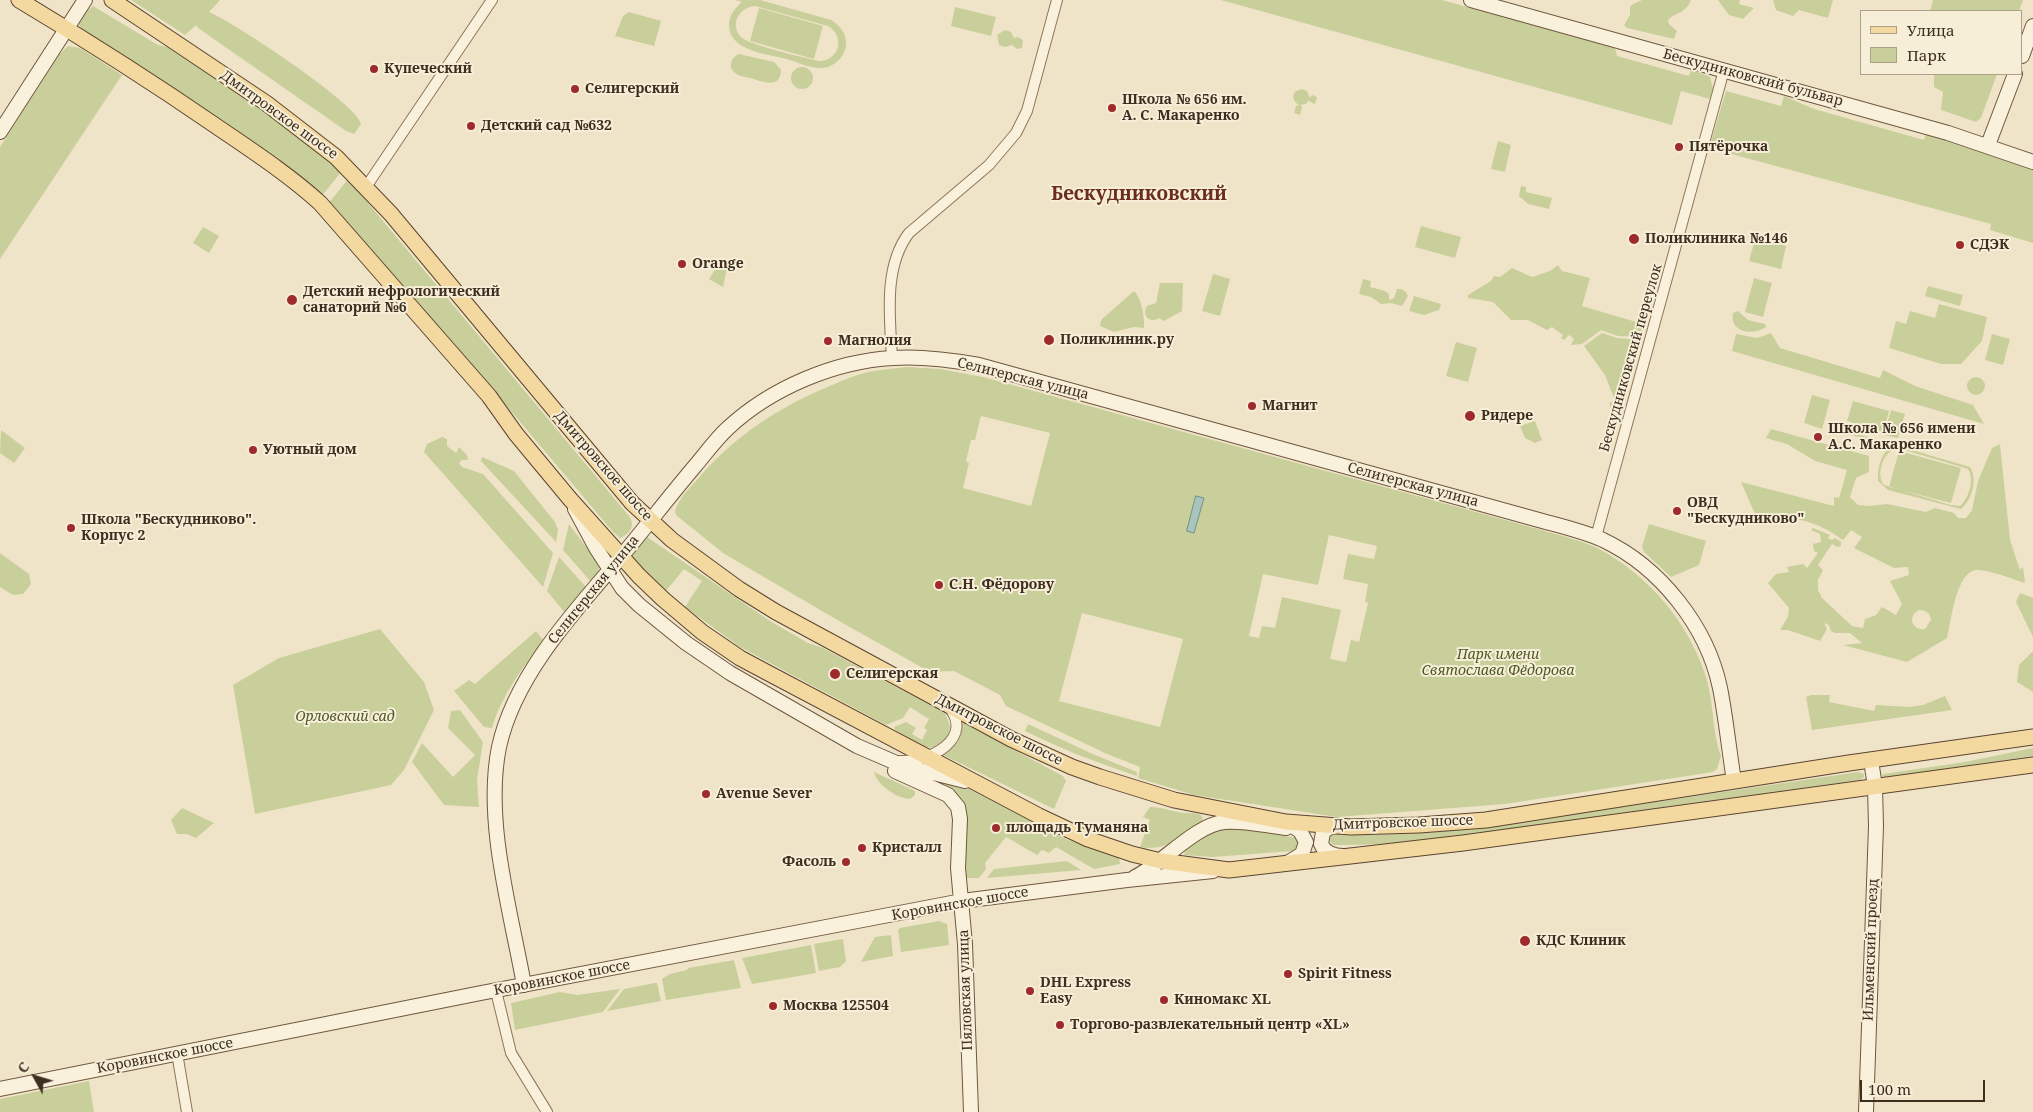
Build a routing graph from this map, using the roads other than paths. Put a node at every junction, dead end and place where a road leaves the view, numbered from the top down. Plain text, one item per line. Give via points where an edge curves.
1 (19, 0) edge
2 (85, 0) edge
3 (112, 0) edge
4 (492, 0) edge
5 (1058, 0) edge
6 (1471, 0) edge
7 (2033, 26) edge
8 (66, 29) junction
9 (2023, 53) edge
10 (1724, 70) junction
11 (2015, 75) edge
12 (0, 132) edge
13 (1988, 145) junction
14 (2033, 162) edge
15 (366, 187) junction
16 (892, 358) junction
17 (570, 499) junction
18 (650, 521) junction
19 (1596, 537) junction
20 (622, 556) junction
21 (610, 570) junction
22 (628, 594) junction
23 (589, 595) junction
24 (941, 701) junction
25 (2033, 737) edge
26 (857, 746) junction
27 (929, 758) junction
28 (1871, 760) junction
29 (889, 761) junction
30 (2033, 765) edge
31 (1734, 781) junction
32 (983, 786) junction
33 (1875, 787) junction
34 (1292, 825) junction
35 (1338, 826) junction
36 (1345, 856) junction
37 (1161, 861) junction
38 (1289, 862) junction
39 (1229, 870) junction
40 (1127, 880) junction
41 (962, 901) junction
42 (524, 985) junction
43 (496, 991) junction
44 (177, 1053) junction
45 (0, 1089) edge
46 (187, 1112) edge
47 (547, 1112) edge
48 (971, 1112) edge
49 (1866, 1112) edge

1 - 8 main road, Дмитровское шоссе
2 - 8 street
3 - 15 main road, Дмитровское шоссе via 302,129
4 - 15 street
5 - 16 street via 1027,111 1016,133 989,165 908,234 894,261
6 - 10 street, Бескудниковский бульвар
7 - 9 street
8 - 12 street
8 - 17 main road, Дмитровское шоссе via 178,99 320,203 489,396
10 - 13 street, Бескудниковский бульвар
10 - 19 street, Бескудниковский переулок
11 - 13 street
13 - 14 street, Бескудниковский бульвар
15 - 18 main road, Дмитровское шоссе via 612,481
16 - 18 street, Селигерская улица via 817,375 764,401 728,428
16 - 19 street, Селигерская улица via 979,365
17 - 20 main road, Дмитровское шоссе
17 - 21 street
18 - 20 street, Селигерская улица
18 - 24 main road, Дмитровское шоссе via 731,583 776,612
19 - 31 street, Селигерская улица via 1629,555 1652,573 1694,623 1720,687
20 - 21 street, Селигерская улица
20 - 27 main road, Дмитровское шоссе via 663,599 740,658
21 - 22 street
21 - 23 street, Селигерская улица
22 - 23 street via 606,590
22 - 26 street via 686,643 722,668
23 - 42 street, Селигерская улица via 529,675 512,709 497,760 494,806
24 - 27 street via 952,714 955,731 947,746
24 - 34 main road, Дмитровское шоссе via 1020,744 1100,777 1189,803
25 - 28 main road, Дмитровское шоссе
26 - 29 street
26 - 41 street, Пяловская улица via 894,771 937,789 954,801 960,819 958,868
27 - 29 street
27 - 32 main road, Дмитровское шоссе
28 - 31 main road, Дмитровское шоссе
28 - 33 street
29 - 32 street
30 - 33 main road, Дмитровское шоссе
31 - 35 main road, Дмитровское шоссе via 1486,820
32 - 37 main road, Дмитровское шоссе via 1088,839
33 - 36 main road, Дмитровское шоссе
33 - 49 street, Ильменский проезд
34 - 35 main road, Дмитровское шоссе
34 - 37 street, Дмитровское шоссе via 1214,824
34 - 38 street via 1305,839 1305,848 1300,856
35 - 36 street via 1323,832 1320,844 1331,854
36 - 38 main road, Дмитровское шоссе
37 - 39 main road, Дмитровское шоссе
37 - 40 street, Коровинское шоссе
38 - 39 main road, Дмитровское шоссе
39 - 40 street, Коровинское шоссе
40 - 41 street, Коровинское шоссе
41 - 42 street, Коровинское шоссе
41 - 48 street, Пяловская улица
42 - 43 street, Коровинское шоссе
43 - 44 street, Коровинское шоссе
43 - 47 street via 511,1053
44 - 45 street, Коровинское шоссе
44 - 46 street

